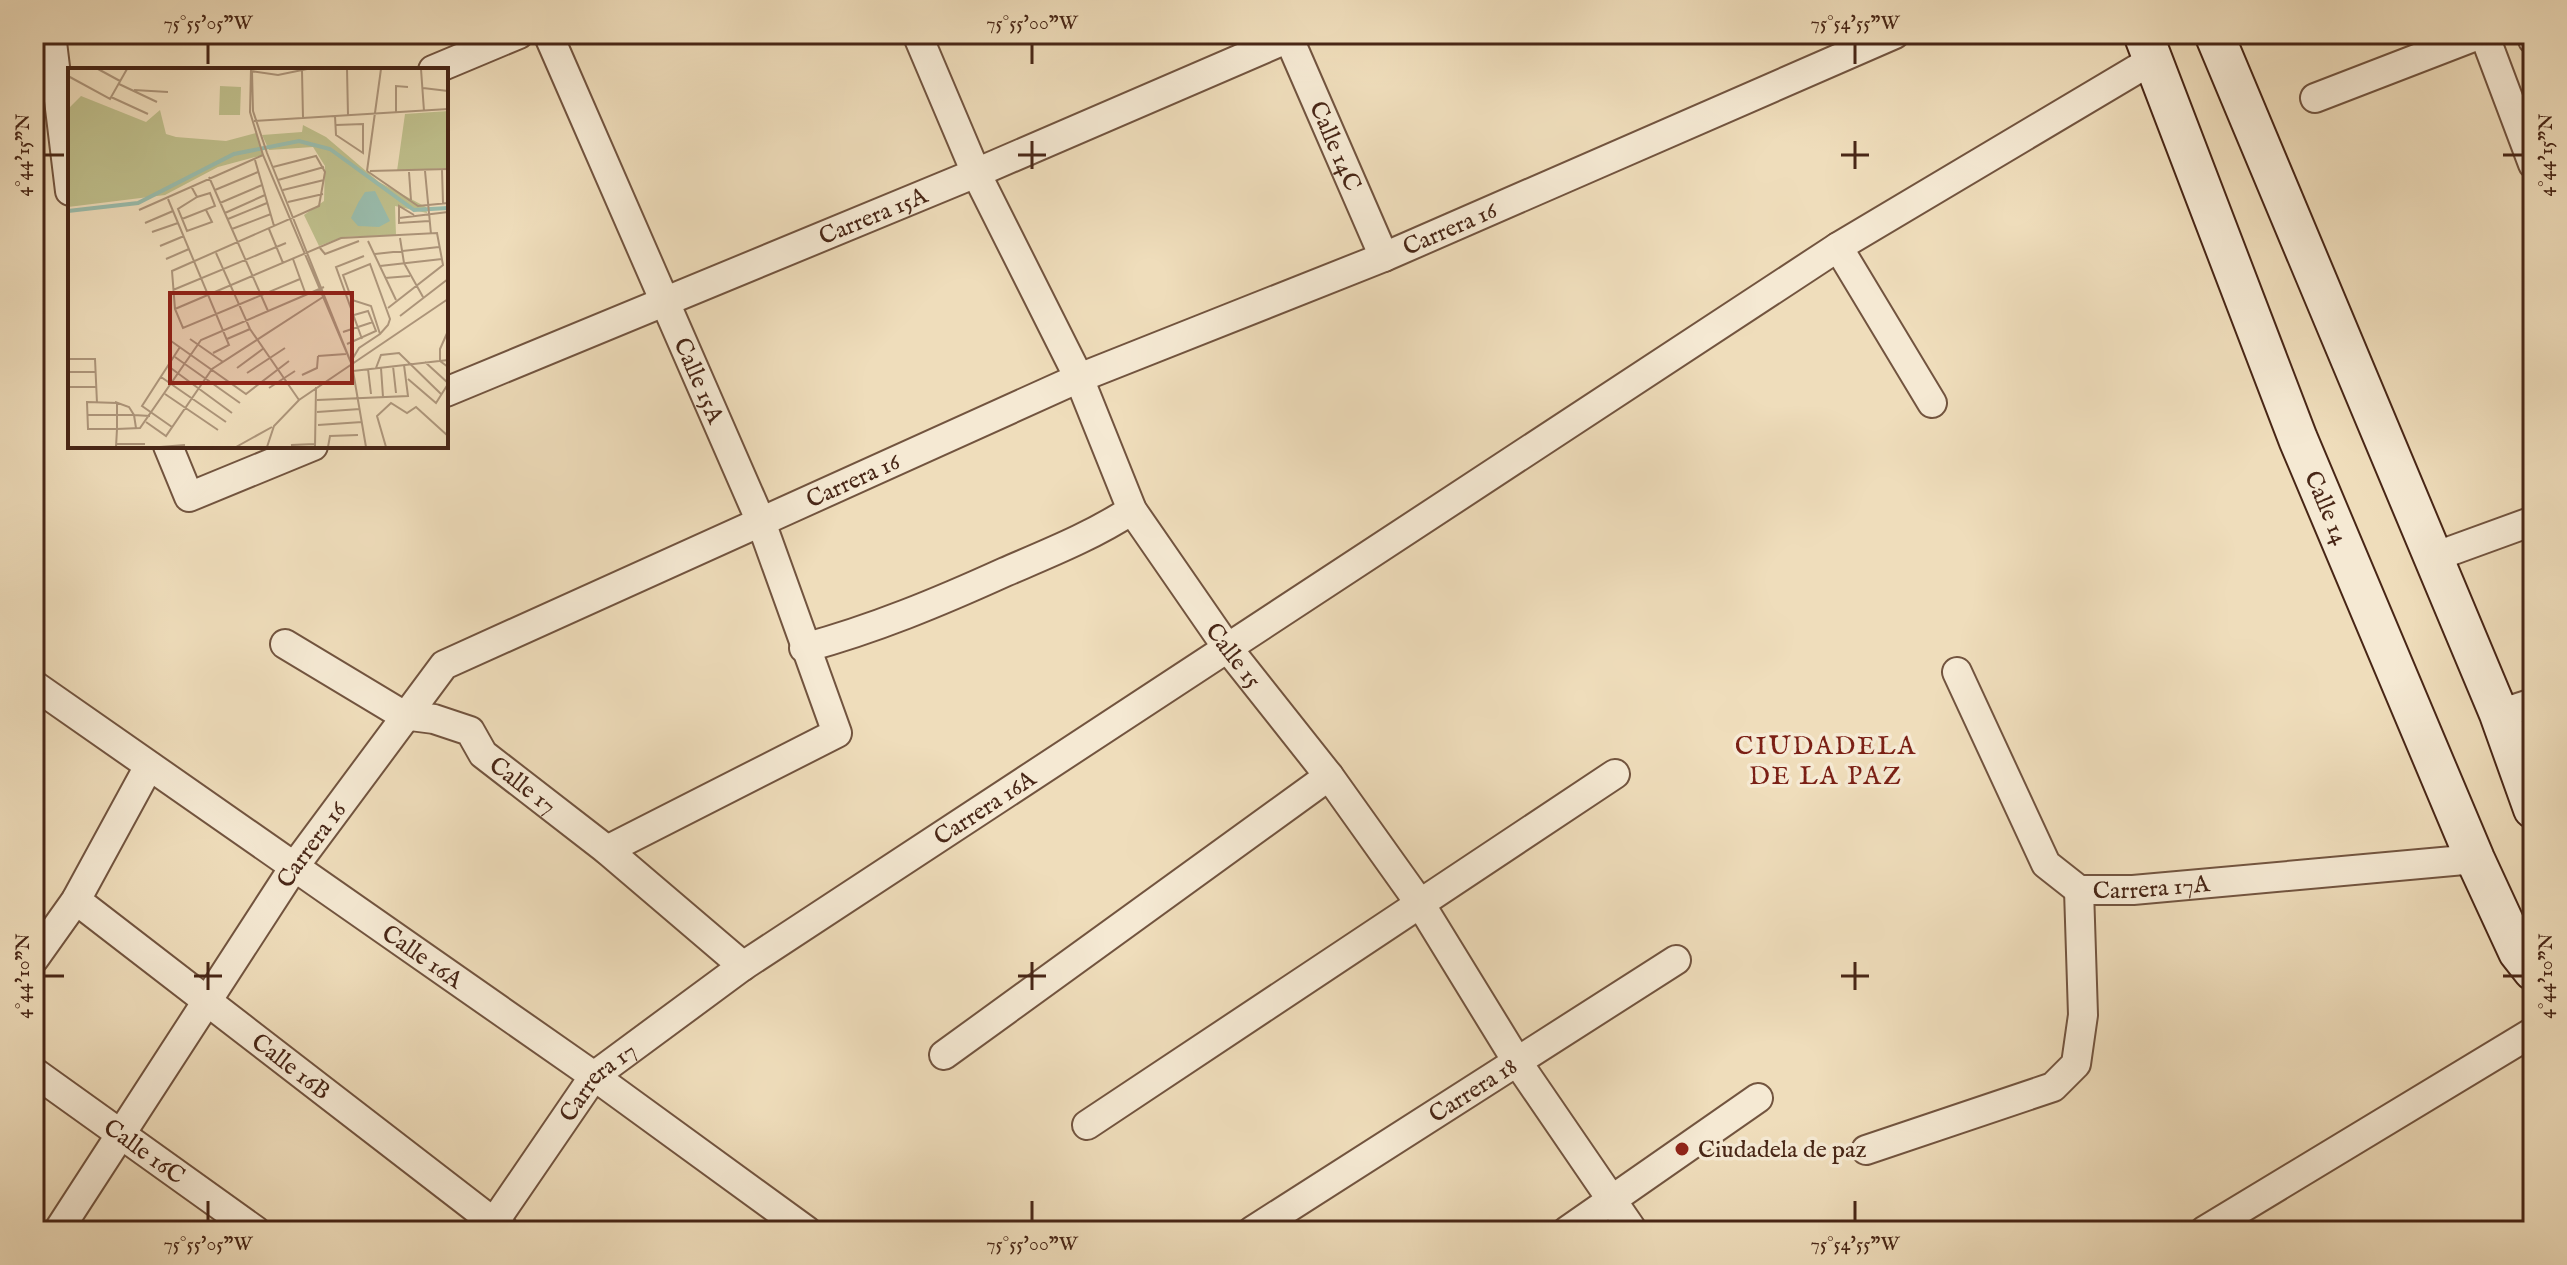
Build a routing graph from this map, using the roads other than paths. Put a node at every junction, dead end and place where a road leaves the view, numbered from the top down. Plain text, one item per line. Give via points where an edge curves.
1 (51, 34) edge
2 (519, 34) edge
3 (548, 34) edge
4 (917, 34) edge
5 (1895, 34) edge
6 (2214, 34) edge
7 (2482, 34) edge
8 (1291, 35) edge
9 (2148, 46) edge
10 (438, 68) edge
11 (2315, 98) dead end
12 (2533, 164) edge
13 (976, 173) junction
14 (68, 174) edge
15 (1838, 247) junction
16 (1384, 257) junction
17 (664, 303) junction
18 (1079, 378) junction
19 (448, 391) edge
20 (1932, 403) dead end
21 (169, 448) edge
22 (308, 448) edge
23 (1132, 510) junction
24 (2533, 521) edge
25 (761, 522) junction
26 (2434, 557) junction
27 (285, 644) dead end
28 (1226, 646) junction
29 (804, 648) junction
30 (1957, 672) dead end
31 (34, 685) edge
32 (2516, 708) edge
33 (403, 715) junction
34 (149, 766) junction
35 (1615, 774) dead end
36 (1329, 776) junction
37 (2533, 809) edge
38 (607, 850) junction
39 (2475, 859) junction
40 (294, 867) junction
41 (2079, 890) junction
42 (76, 900) junction
43 (1421, 905) junction
44 (34, 959) edge
45 (1676, 960) dead end
46 (743, 966) junction
47 (2533, 971) edge
48 (209, 1000) junction
49 (2533, 1032) edge
50 (944, 1055) dead end
51 (1518, 1063) junction
52 (34, 1072) edge
53 (594, 1076) junction
54 (1758, 1098) dead end
55 (1087, 1125) dead end
56 (122, 1132) junction
57 (1866, 1150) dead end
58 (1613, 1201) junction
59 (1260, 1226) edge
60 (495, 1228) edge
61 (58, 1231) edge
62 (256, 1231) edge
63 (807, 1231) edge
64 (1567, 1231) edge
65 (1633, 1231) edge
66 (2204, 1231) edge

1 - 14 street
2 - 10 street
3 - 17 street, Calle 15A
4 - 13 street, Calle 15
5 - 16 street, Carrera 16
6 - 26 main road
7 - 11 street
7 - 12 street
8 - 13 street, Carrera 15A
8 - 16 street, Calle 14C
9 - 15 street, Carrera 16A
9 - 39 main road, Calle 14 via 2298,439
13 - 17 street, Carrera 15A
13 - 18 street, Calle 15
15 - 20 street
15 - 28 street, Carrera 16A
16 - 18 street, Carrera 16
17 - 19 street, Carrera 15A
17 - 25 street, Calle 15A
18 - 23 street, Calle 15
18 - 25 street, Carrera 16
21 - 22 street via 189,497
23 - 28 street, Calle 15
23 - 29 street via 1100,531 871,630
24 - 26 street
25 - 29 street, Calle 15A
25 - 33 street, Carrera 16 via 444,665
26 - 32 main road
27 - 33 street, Calle 17
28 - 36 street, Calle 15
28 - 46 street, Carrera 16A
29 - 38 street, Calle 15A via 837,733
30 - 41 street, Carrera 17A via 2046,864
31 - 34 street, Calle 16A
32 - 37 main road
33 - 38 street, Calle 17 via 470,731 483,754
33 - 40 street, Carrera 16
34 - 40 street, Calle 16A
34 - 42 street
35 - 43 street
36 - 43 street, Calle 15
36 - 50 street
38 - 46 street, Calle 17
39 - 41 street, Carrera 17A via 2133,890
39 - 47 main road, Calle 14 via 2518,952
40 - 48 street, Carrera 16
40 - 53 street, Calle 16A
41 - 57 street via 2083,1015 2076,1064 2053,1087
42 - 44 street
42 - 48 street, Calle 16B
43 - 51 street, Calle 15
43 - 55 street
45 - 51 street, Carrera 18
46 - 53 street, Carrera 17
48 - 56 street, Carrera 16
48 - 60 street, Calle 16B
49 - 66 street
51 - 58 street, Calle 15
51 - 59 street, Carrera 18
52 - 56 street, Calle 16C
53 - 60 street, Carrera 17
53 - 63 street, Calle 16A
54 - 58 street
56 - 61 street, Carrera 16
56 - 62 street, Calle 16C
58 - 64 street
58 - 65 street, Calle 15

